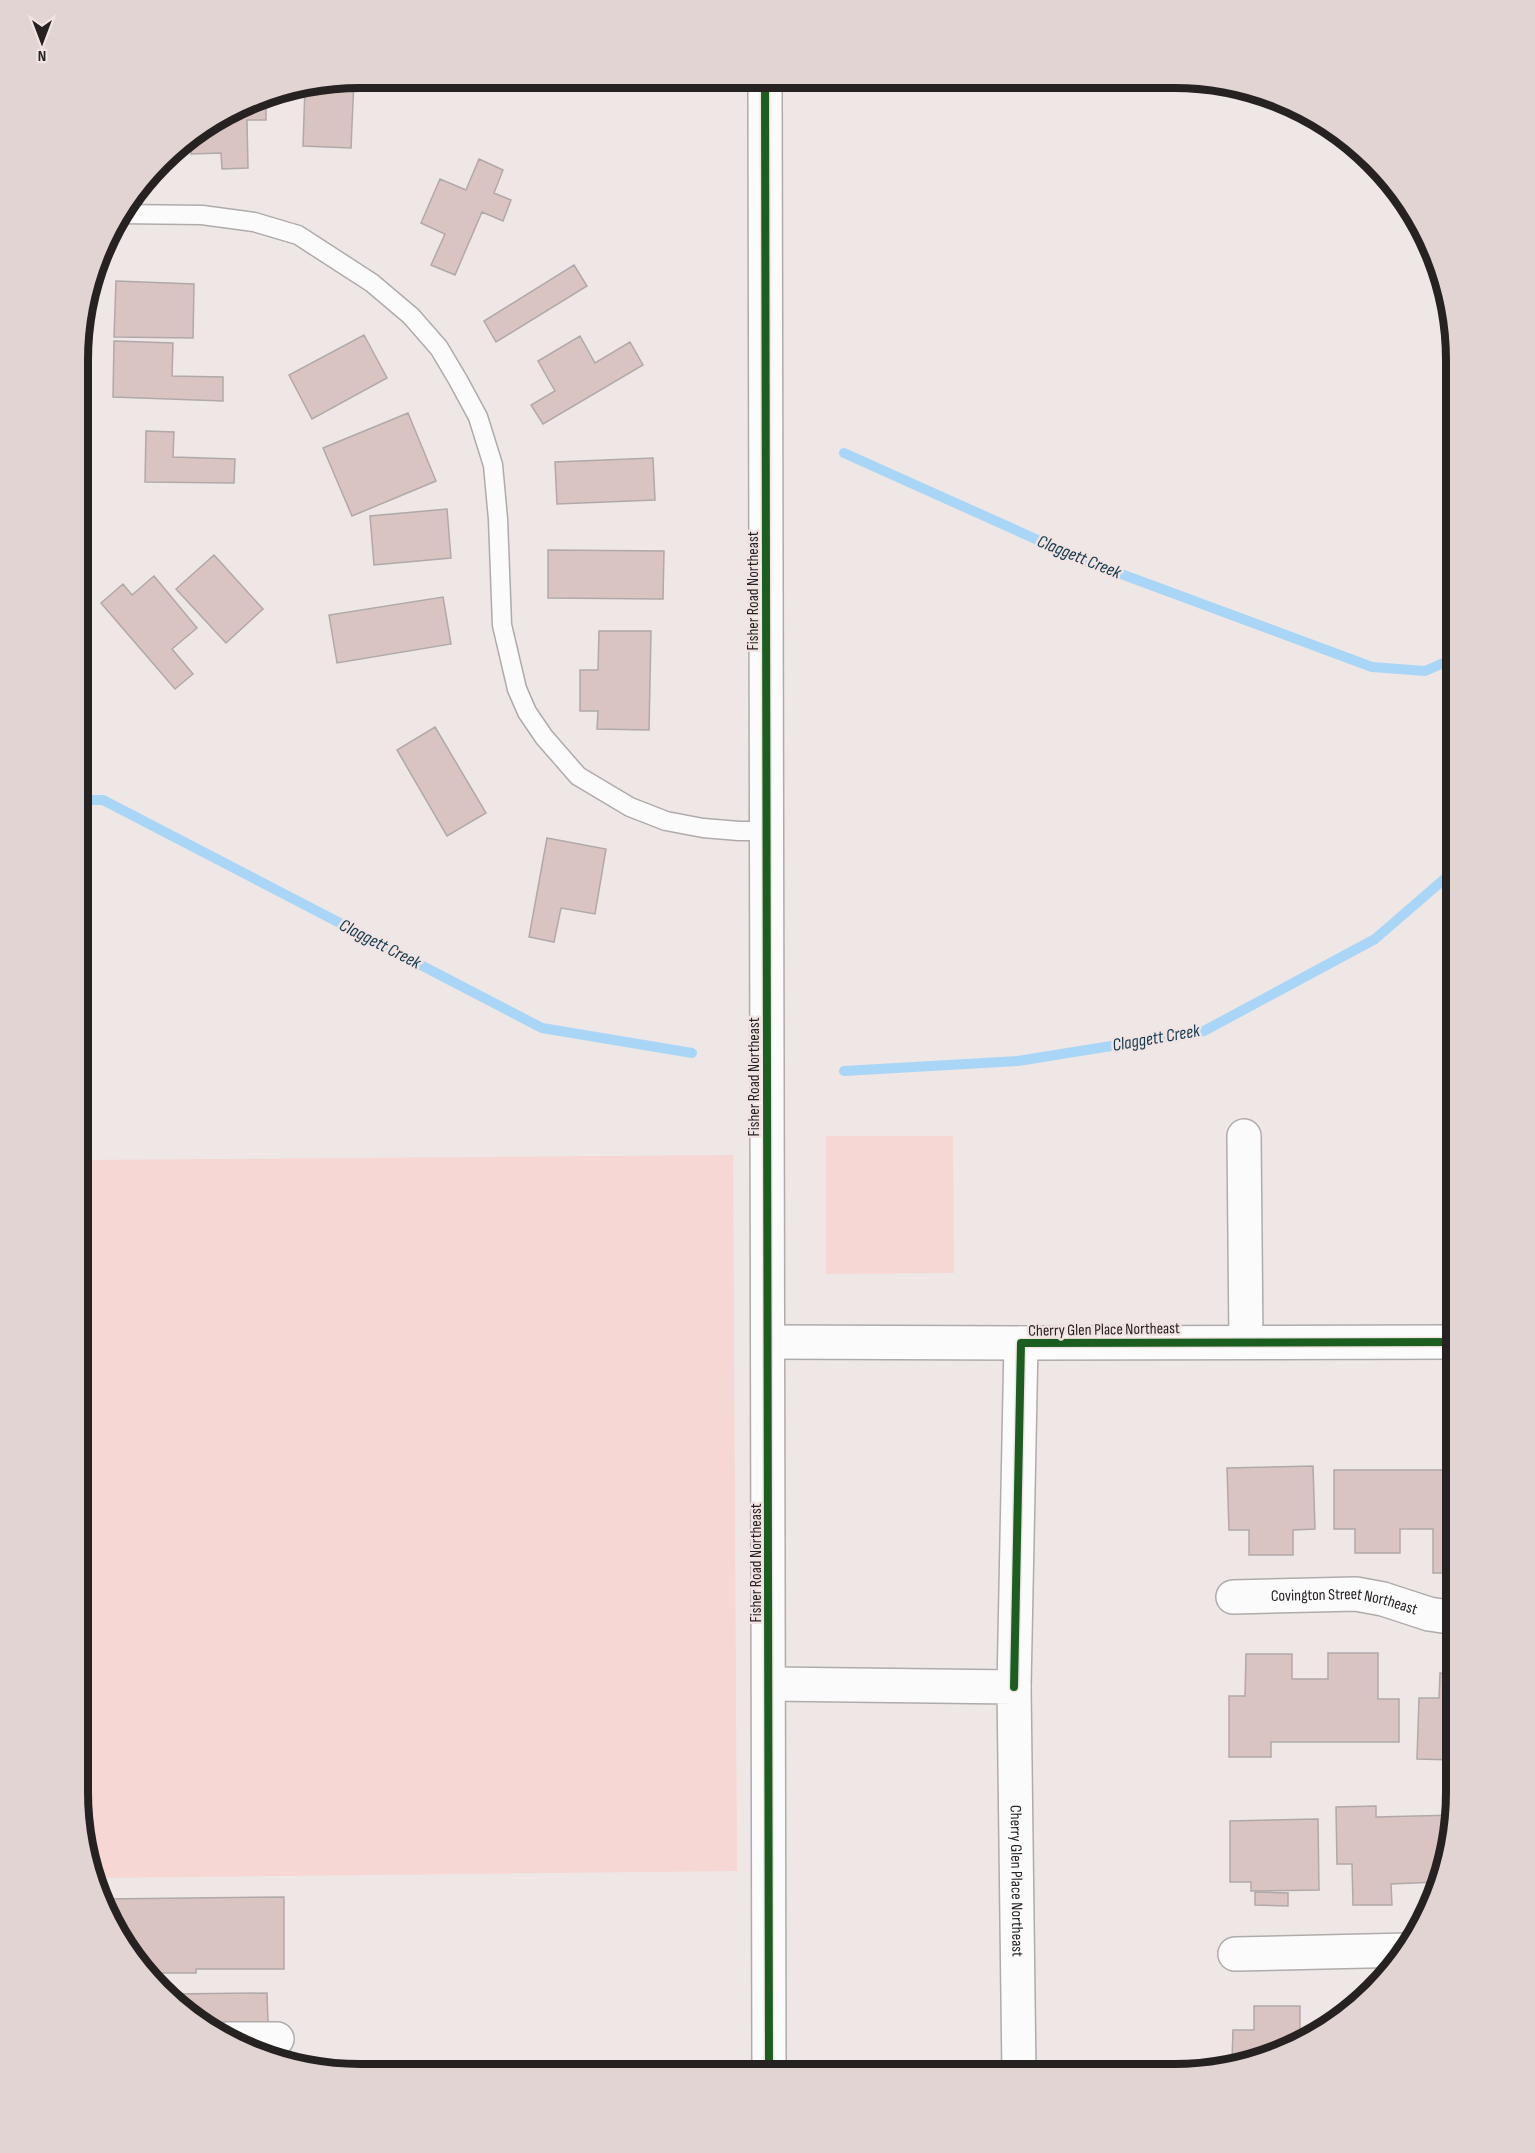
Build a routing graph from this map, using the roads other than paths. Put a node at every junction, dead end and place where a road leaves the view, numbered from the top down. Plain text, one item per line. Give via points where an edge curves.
1 (765, 88) edge
2 (131, 214) edge
3 (767, 831) junction
4 (1244, 1136) dead end
5 (768, 1342) junction
6 (1246, 1342) junction
7 (1446, 1342) edge
8 (1021, 1343) junction
9 (1233, 1597) dead end
10 (1446, 1617) edge
11 (770, 1684) junction
12 (1014, 1687) junction
13 (1396, 1950) edge
14 (1235, 1954) dead end
15 (246, 2039) edge
16 (277, 2039) dead end
17 (769, 2064) edge
18 (1019, 2064) edge

1 - 3 street, Fisher Road Northeast
2 - 3 lane via 202,215 254,222 298,235 372,283 411,316 439,348 478,417 493,465 502,625 518,689 527,712 544,737 578,776 630,807 666,821
3 - 5 street, Fisher Road Northeast
4 - 6 street
5 - 8 street, Cherry Glen Place Northeast
5 - 11 street, Fisher Road Northeast
6 - 7 street, Cherry Glen Place Northeast
6 - 8 street, Cherry Glen Place Northeast
8 - 12 street, Cherry Glen Place Northeast
9 - 10 street, Covington Street Northeast via 1356,1594
11 - 12 street
11 - 17 street, Fisher Road Northeast
12 - 18 street, Cherry Glen Place Northeast
13 - 14 street
15 - 16 street

